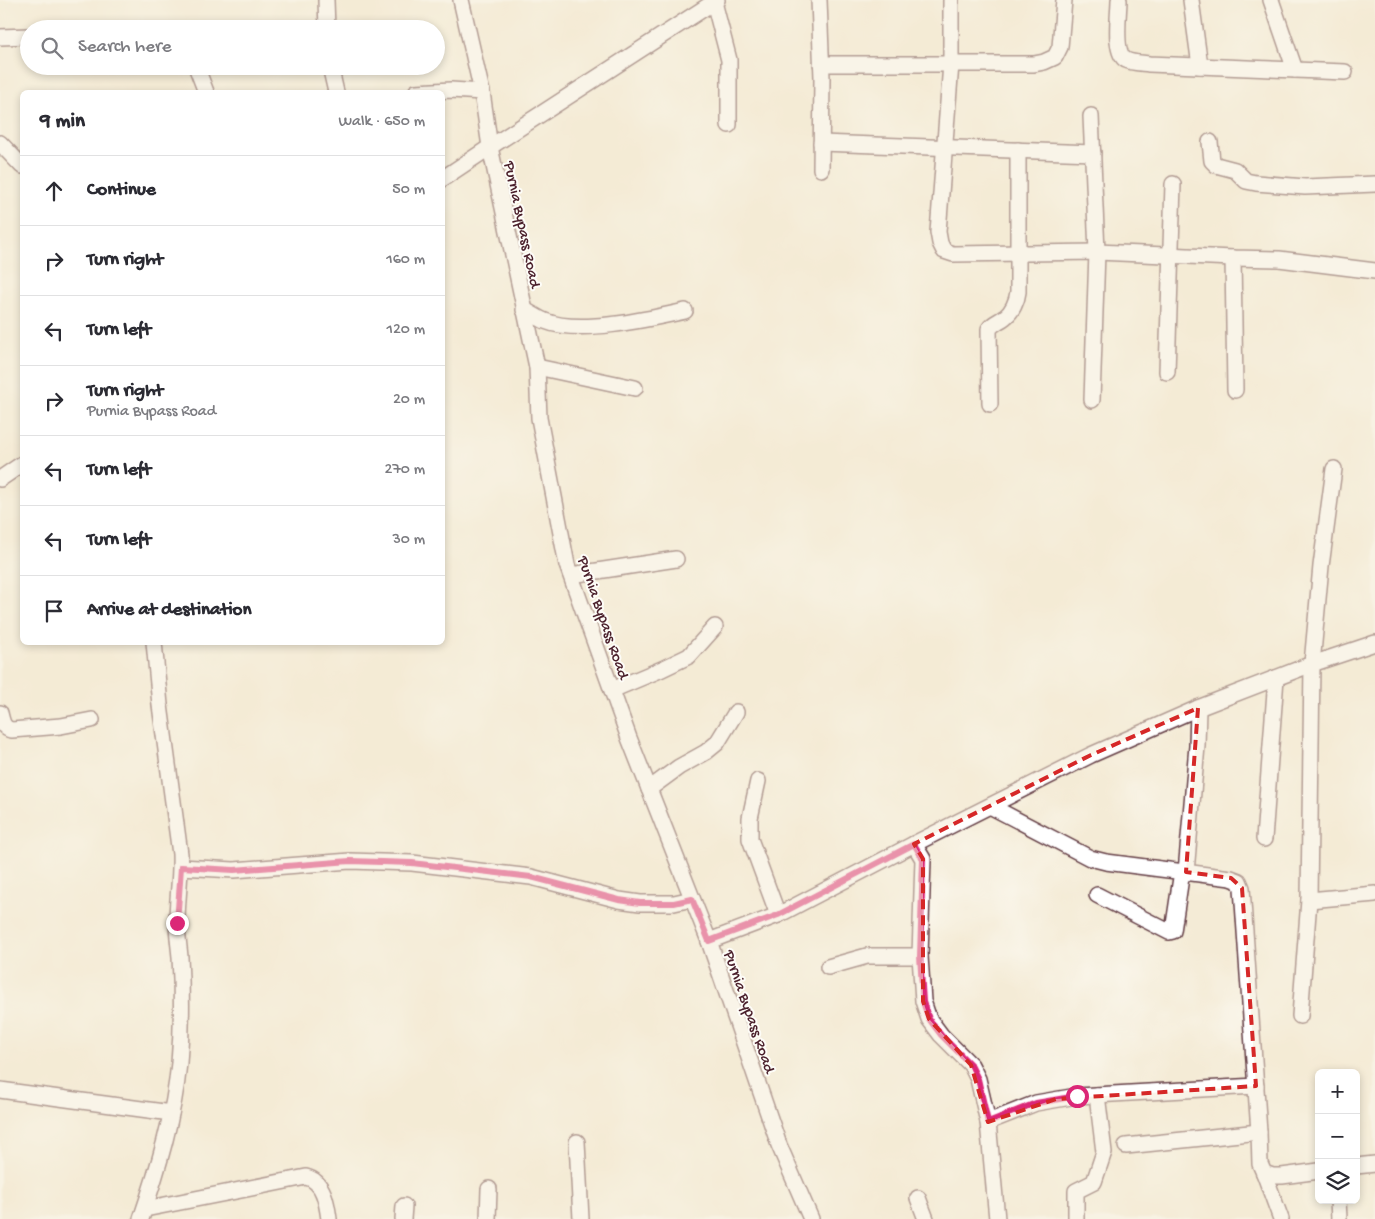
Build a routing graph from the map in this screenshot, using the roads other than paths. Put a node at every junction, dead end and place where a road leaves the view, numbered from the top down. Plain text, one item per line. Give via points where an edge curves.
1 (326, 0) edge
2 (461, 0) edge
3 (819, 0) edge
4 (951, 0) edge
5 (1064, 0) edge
6 (1119, 0) edge
7 (1191, 0) edge
8 (1271, 0) edge
9 (716, 1) edge
10 (327, 20) edge
11 (20, 36) edge
12 (0, 37) edge
13 (822, 64) junction
14 (951, 64) junction
15 (1200, 66) junction
16 (1295, 70) junction
17 (1345, 72) dead end
18 (199, 75) edge
19 (332, 75) edge
20 (205, 90) edge
21 (336, 90) edge
22 (445, 90) edge
23 (482, 92) junction
24 (1091, 116) dead end
25 (729, 125) dead end
26 (1210, 142) dead end
27 (0, 143) edge
28 (821, 143) junction
29 (490, 147) junction
30 (946, 148) junction
31 (1018, 150) junction
32 (1092, 153) junction
33 (20, 164) edge
34 (821, 169) dead end
35 (445, 178) edge
36 (1173, 184) dead end
37 (1375, 184) edge
38 (1018, 252) junction
39 (1097, 252) junction
40 (1171, 255) junction
41 (1233, 258) junction
42 (1375, 271) edge
43 (524, 310) junction
44 (685, 311) dead end
45 (536, 366) junction
46 (1167, 372) dead end
47 (635, 388) dead end
48 (1234, 390) dead end
49 (1092, 400) dead end
50 (990, 404) dead end
51 (20, 465) edge
52 (1334, 469) dead end
53 (0, 479) edge
54 (676, 559) dead end
55 (571, 575) junction
56 (715, 627) dead end
57 (1375, 643) edge
58 (154, 645) edge
59 (1312, 664) junction
60 (1276, 678) junction
61 (612, 690) junction
62 (1198, 708) junction
63 (736, 712) dead end
64 (0, 713) edge
65 (92, 720) dead end
66 (758, 781) dead end
67 (649, 789) junction
68 (990, 806) junction
69 (1264, 839) dead end
70 (914, 844) junction
71 (181, 867) junction
72 (1184, 871) junction
73 (1375, 894) edge
74 (1096, 895) dead end
75 (692, 899) junction
76 (1309, 900) junction
77 (778, 915) junction
78 (709, 941) junction
79 (920, 956) junction
80 (828, 967) dead end
81 (1300, 1016) dead end
82 (1256, 1086) junction
83 (0, 1090) edge
84 (1097, 1095) junction
85 (171, 1113) junction
86 (988, 1122) junction
87 (1259, 1132) junction
88 (577, 1142) dead end
89 (1126, 1146) dead end
90 (1375, 1164) edge
91 (1360, 1166) edge
92 (1315, 1172) edge
93 (1264, 1173) junction
94 (489, 1189) dead end
95 (918, 1198) dead end
96 (1338, 1204) edge
97 (143, 1214) edge
98 (330, 1219) edge
99 (488, 1219) edge
100 (581, 1219) edge
101 (811, 1219) edge
102 (926, 1219) edge
103 (997, 1219) edge
104 (1076, 1219) edge
105 (1281, 1219) edge
106 (1339, 1219) edge

1 - 10 street
2 - 23 street, Purnia Bypass Road
3 - 13 street
4 - 14 street
5 - 14 street via 1060,47 1055,57 1034,64
6 - 15 street via 1118,48 1127,61
7 - 15 street
8 - 16 street
9 - 25 street via 730,60
9 - 29 street
11 - 12 street
13 - 14 street
13 - 28 street
14 - 30 street
15 - 16 street
16 - 17 street
18 - 20 street
19 - 21 street
22 - 23 street
23 - 29 street, Purnia Bypass Road
24 - 32 street
26 - 37 street via 1212,161 1236,170 1246,181 1305,187
27 - 33 street
28 - 30 street
28 - 34 street
29 - 35 street
29 - 43 street, Purnia Bypass Road
30 - 31 street
30 - 38 street via 938,232 944,251 953,254
31 - 32 street
31 - 38 street
32 - 39 street
36 - 40 street
38 - 39 street
38 - 50 street via 1016,301 1006,317 989,329
39 - 40 street
39 - 49 street
40 - 41 street
40 - 46 street
41 - 42 street
41 - 48 street
43 - 44 street via 546,322 574,326 632,323
43 - 45 street, Purnia Bypass Road
45 - 47 street
45 - 55 street, Purnia Bypass Road via 539,418
51 - 53 street
52 - 59 street
54 - 55 street
55 - 61 street, Purnia Bypass Road
56 - 61 street via 689,656
57 - 59 street
58 - 71 street
59 - 60 street
59 - 76 street
60 - 62 street
60 - 69 street
61 - 67 street, Purnia Bypass Road
62 - 68 street via 1091,755
62 - 72 street
63 - 67 street via 717,743
64 - 65 street via 4,726 12,730
66 - 77 street via 750,818 750,839
67 - 75 street, Purnia Bypass Road
68 - 70 street
68 - 72 street via 1090,858
70 - 77 street
70 - 79 street via 923,859
71 - 75 street via 234,870 350,861 412,863 531,877 640,903 674,903
71 - 85 street via 177,923 179,1062
72 - 74 street via 1173,931 1169,932
72 - 82 street via 1231,878 1239,881 1242,888
73 - 76 street
75 - 78 street, Purnia Bypass Road
76 - 81 street
77 - 78 street
78 - 101 street, Purnia Bypass Road via 779,1146
79 - 80 street via 867,956
79 - 86 street via 923,1002 929,1019 971,1065 978,1079
82 - 84 street
82 - 87 street
83 - 85 street
84 - 86 street via 1036,1103
84 - 104 street via 1103,1157 1094,1182 1076,1191
85 - 97 street
86 - 103 street
87 - 89 street
87 - 93 street via 1260,1164
88 - 100 street
90 - 91 street
92 - 93 street via 1282,1176
93 - 105 street
94 - 99 street
95 - 102 street
96 - 106 street
97 - 98 street via 306,1177 322,1189

